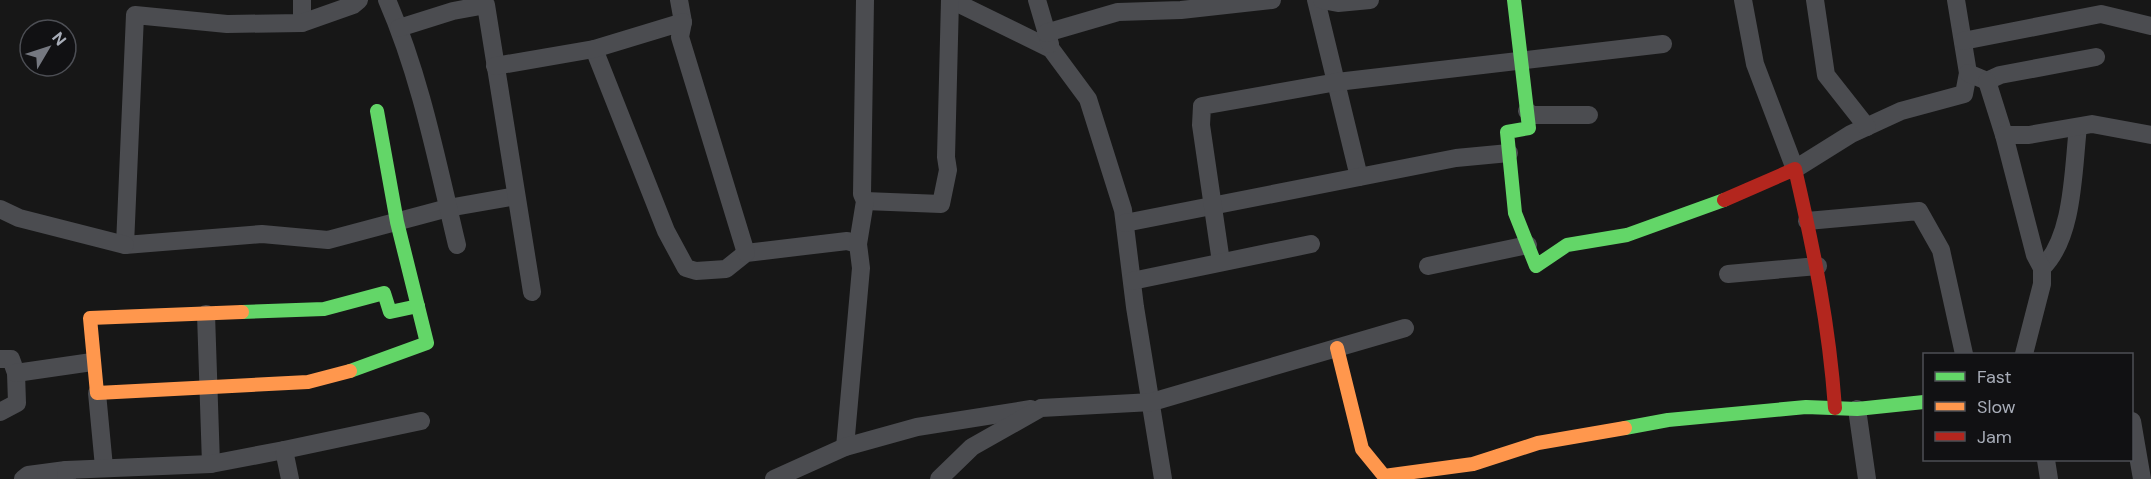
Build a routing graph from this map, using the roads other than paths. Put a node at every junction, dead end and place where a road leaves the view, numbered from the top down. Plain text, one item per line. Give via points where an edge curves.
1 (302, 0) edge
2 (359, 0) edge
3 (387, 0) edge
4 (679, 0) edge
5 (865, 0) edge
6 (951, 0) edge
7 (1037, 0) edge
8 (1272, 0) edge
9 (1316, 0) edge
10 (1322, 0) edge
11 (1370, 0) edge
12 (1514, 0) edge
13 (1743, 0) edge
14 (1815, 0) edge
15 (1956, 0) edge
16 (135, 8) edge
17 (683, 22) junction
18 (302, 23) junction
19 (2151, 26) edge
20 (399, 28) junction
21 (1049, 41) junction
22 (1963, 41) junction
23 (1663, 44) dead end
24 (594, 49) junction
25 (2096, 57) dead end
26 (1521, 60) junction
27 (495, 66) junction
28 (1968, 74) junction
29 (1987, 81) junction
30 (1337, 82) junction
31 (377, 111) dead end
32 (1527, 111) junction
33 (1589, 115) dead end
34 (1867, 127) junction
35 (2078, 127) junction
36 (2004, 135) junction
37 (2151, 135) edge
38 (1509, 153) junction
39 (1796, 170) junction
40 (1359, 177) junction
41 (516, 196) junction
42 (865, 201) junction
43 (1214, 206) junction
44 (448, 208) junction
45 (0, 209) edge
46 (1807, 221) junction
47 (397, 222) junction
48 (1125, 223) junction
49 (858, 244) junction
50 (1311, 244) dead end
51 (125, 245) junction
52 (457, 245) dead end
53 (1528, 245) junction
54 (746, 253) junction
55 (1221, 262) junction
56 (1428, 266) dead end
57 (1818, 266) junction
58 (2042, 268) junction
59 (1728, 274) dead end
60 (1132, 281) junction
61 (532, 292) dead end
62 (418, 306) junction
63 (206, 314) junction
64 (1405, 328) dead end
65 (1337, 348) junction
66 (1964, 353) edge
67 (2024, 353) edge
68 (0, 359) edge
69 (92, 362) junction
70 (16, 373) junction
71 (209, 388) junction
72 (97, 393) junction
73 (1152, 402) junction
74 (1923, 402) edge
75 (1041, 408) junction
76 (1835, 408) junction
77 (1857, 409) junction
78 (0, 412) edge
79 (421, 421) dead end
80 (2133, 427) edge
81 (845, 447) junction
82 (284, 450) junction
83 (2046, 461) edge
84 (211, 464) junction
85 (104, 467) junction
86 (66, 475) edge
87 (22, 479) edge
88 (290, 479) edge
89 (774, 479) edge
90 (939, 479) edge
91 (1163, 479) edge
92 (1867, 479) edge
93 (2049, 479) edge
94 (2142, 479) edge

1 - 18 street
2 - 18 street
3 - 20 street
4 - 17 street
5 - 42 street
6 - 21 street
6 - 42 street via 948,170 941,204
7 - 21 street
8 - 21 street via 1118,12
9 - 30 street
10 - 11 street
12 - 26 street
13 - 39 street via 1755,64
14 - 34 street via 1826,75
15 - 22 street
16 - 18 street via 227,24
16 - 51 street
17 - 24 street
17 - 54 street via 680,37
19 - 22 street via 2101,14
20 - 27 street via 453,10 486,5
20 - 44 street via 424,107
21 - 48 street via 1088,99
22 - 28 street
23 - 26 street
24 - 27 street
24 - 54 street via 679,260 686,268 711,271 726,269
25 - 29 street via 2000,75
26 - 30 street
26 - 32 street
27 - 41 street
28 - 29 street
28 - 34 street via 1964,94 1901,111
29 - 36 street
30 - 40 street
30 - 43 street via 1203,106 1201,125
31 - 47 street
32 - 33 street via 1532,115
32 - 38 street via 1528,128 1507,132
34 - 39 street
35 - 36 street
35 - 37 street via 2092,124
35 - 58 street via 2065,225 2053,257
36 - 58 street via 2035,255
38 - 40 street via 1456,158
38 - 53 street via 1515,213
39 - 46 street
39 - 53 street via 1628,236 1567,245 1536,266
40 - 43 street
41 - 44 street
41 - 61 street
42 - 49 street
43 - 48 street
43 - 55 street
44 - 47 street
44 - 52 street
45 - 51 street via 19,218
46 - 57 street
46 - 66 street via 1919,210 1941,250
47 - 51 street via 327,240 262,234
47 - 62 street
48 - 60 street
49 - 54 street via 847,241
49 - 81 street via 861,268
50 - 55 street
53 - 56 street
55 - 60 street
57 - 59 street
57 - 76 street via 1830,339
58 - 67 street via 2042,284
60 - 73 street
62 - 63 street via 390,312 384,293 324,309
62 - 71 street via 427,343 369,366 308,382
63 - 69 street via 90,318
63 - 71 street
64 - 65 street
65 - 73 street
65 - 76 street via 1362,449 1383,476 1473,464 1538,443 1668,420
68 - 70 street via 11,359
69 - 70 street
69 - 72 street
70 - 78 street via 17,404
71 - 72 street
71 - 84 street
72 - 85 street
73 - 75 street
73 - 91 street
74 - 77 street
75 - 81 street via 917,427
75 - 90 street via 972,447
76 - 77 street
77 - 92 street
79 - 82 street
80 - 94 street
81 - 89 street
82 - 84 street
82 - 88 street
83 - 93 street
84 - 85 street
85 - 86 street
86 - 87 street via 28,475

